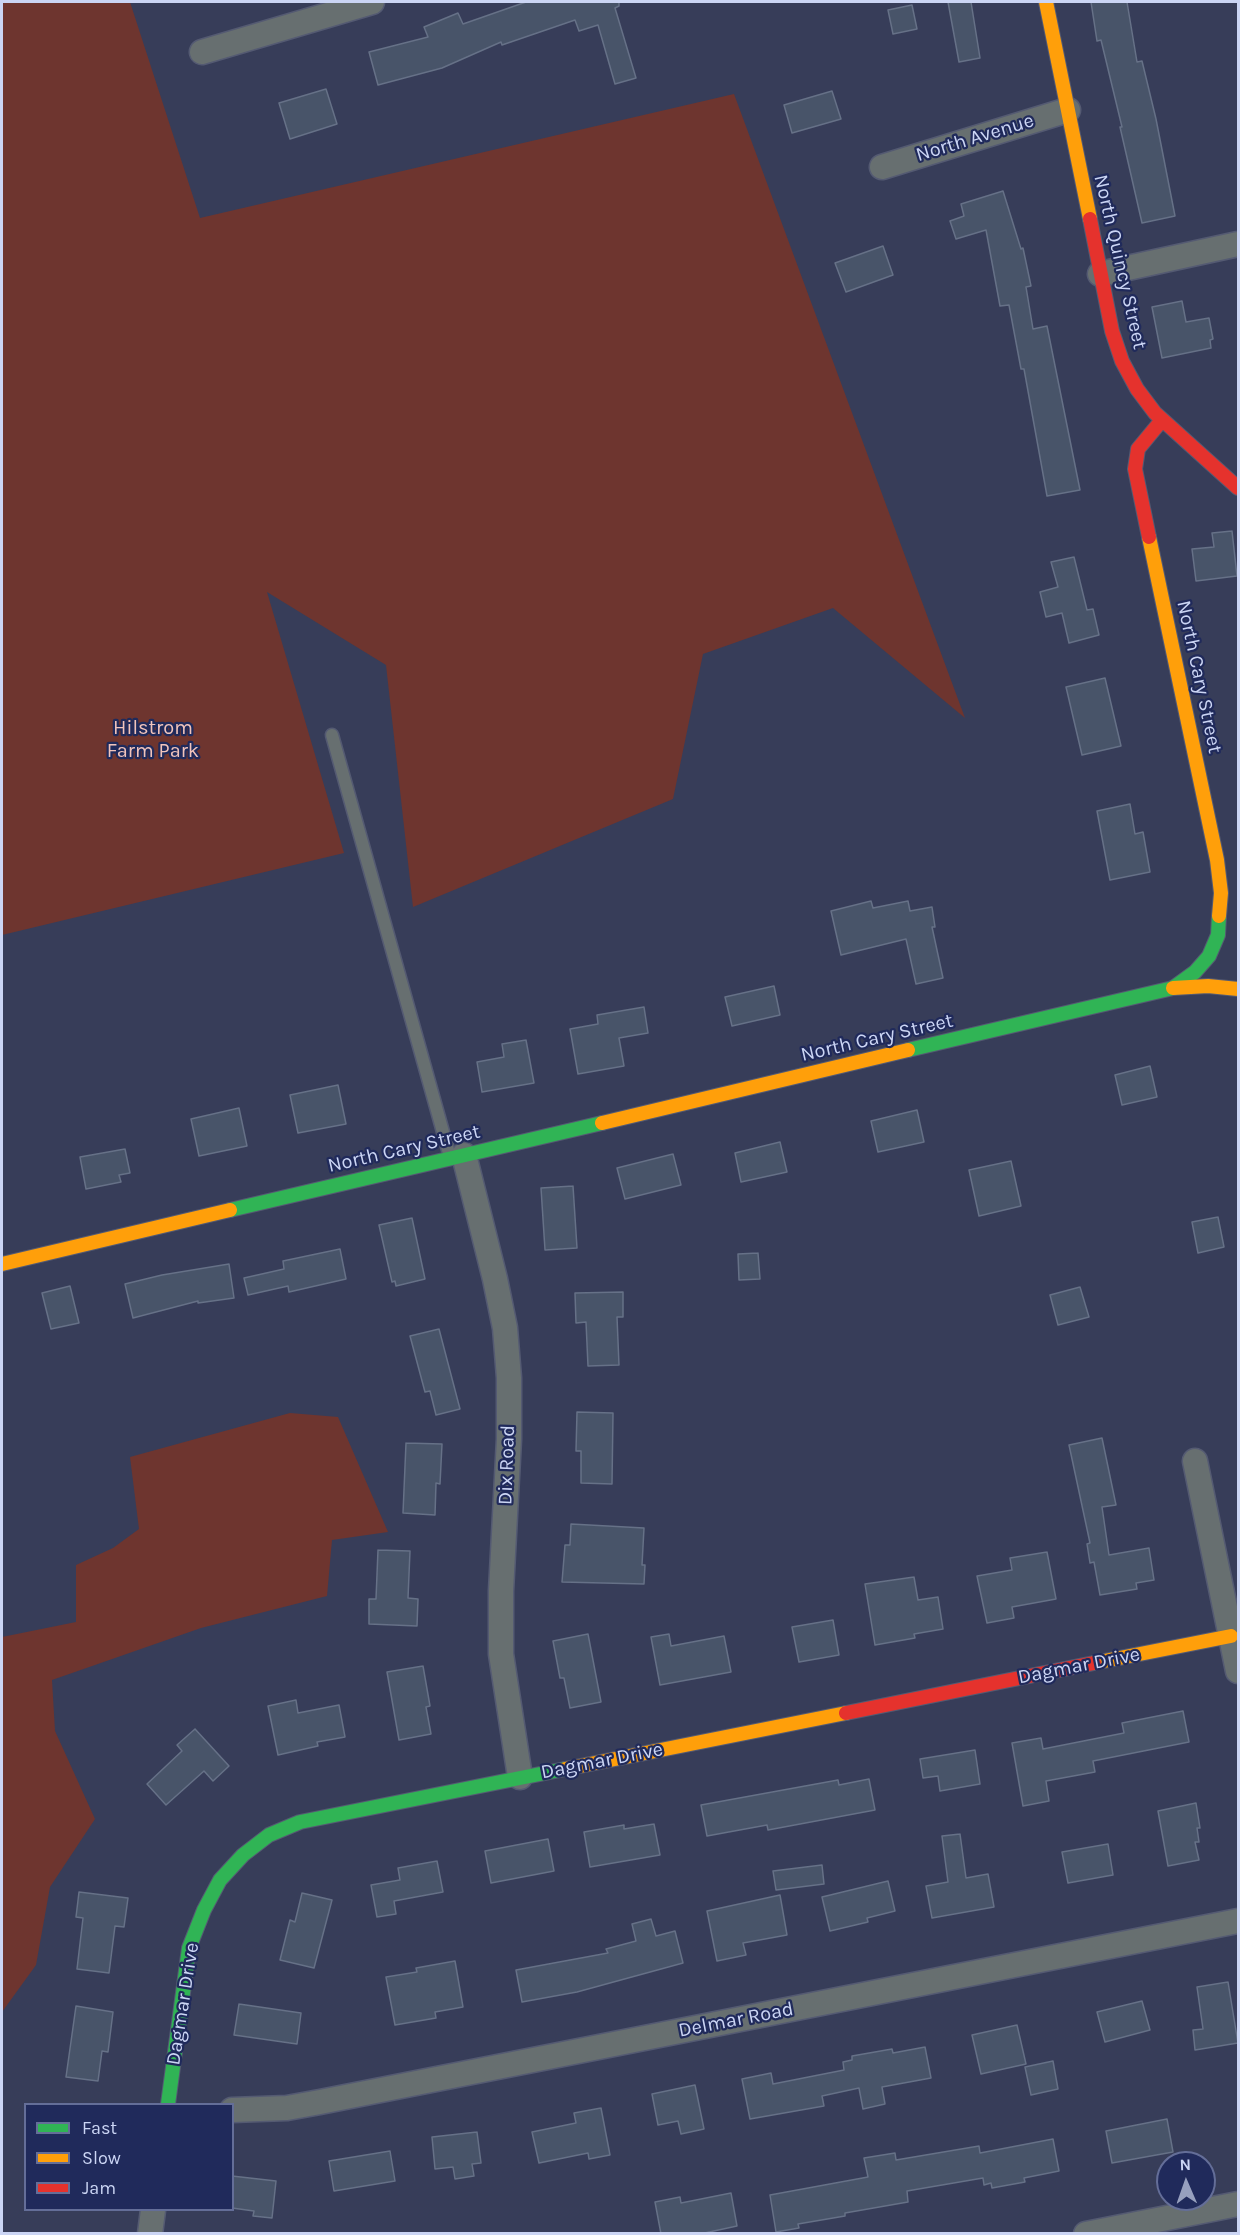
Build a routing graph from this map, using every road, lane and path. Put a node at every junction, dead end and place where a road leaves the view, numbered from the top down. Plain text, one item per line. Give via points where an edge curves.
1 (372, 2) edge
2 (1046, 2) edge
3 (201, 52) dead end
4 (1068, 110) junction
5 (882, 167) dead end
6 (1239, 244) edge
7 (1100, 274) junction
8 (1162, 420) junction
9 (1239, 488) edge
10 (332, 735) dead end
11 (1173, 988) junction
12 (1239, 989) edge
13 (457, 1157) junction
14 (2, 1264) edge
15 (1195, 1461) dead end
16 (1231, 1636) junction
17 (1239, 1671) edge
18 (520, 1777) junction
19 (1239, 1921) edge
20 (168, 2103) edge
21 (234, 2110) edge
22 (1239, 2204) edge
23 (153, 2211) edge
24 (1159, 2227) edge
25 (150, 2234) edge
26 (1086, 2234) edge

1 - 3 street
2 - 4 main road, North Quincy Street
4 - 5 street, North Avenue
4 - 7 main road, North Quincy Street
6 - 7 street
7 - 8 main road, North Quincy Street via 1122,361 1137,389
8 - 9 main road, North Quincy Street
8 - 11 main road, North Cary Street via 1138,449 1136,469 1221,893 1218,935 1209,956
10 - 13 lane
11 - 12 main road
11 - 13 main road, North Cary Street
13 - 14 main road, North Cary Street
13 - 18 street, Dix Road via 495,1279 505,1328 509,1439 501,1654
15 - 16 street
16 - 17 street
16 - 18 main road, Dagmar Drive
18 - 20 main road, Dagmar Drive via 300,1822 269,1835 243,1855 220,1880 189,1948
19 - 21 street, Delmar Road via 320,2102
22 - 24 street
23 - 25 street
24 - 26 street

